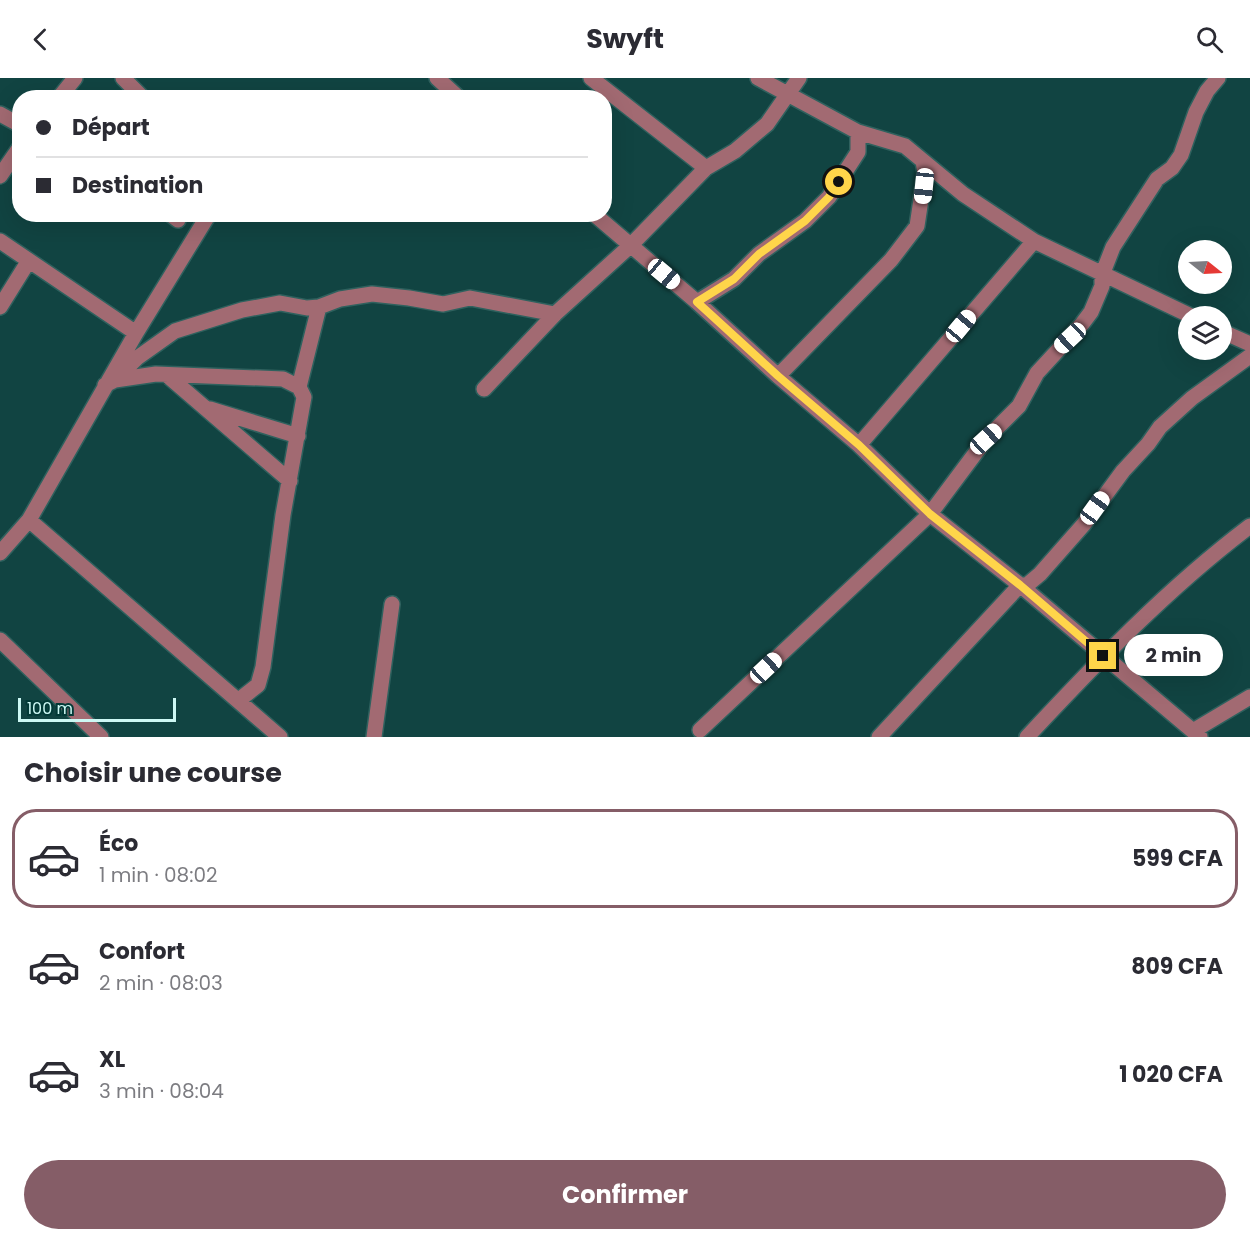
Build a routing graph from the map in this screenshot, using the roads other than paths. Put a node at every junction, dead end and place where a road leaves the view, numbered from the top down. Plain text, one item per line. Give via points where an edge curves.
1 (75, 78) edge
2 (123, 78) edge
3 (437, 78) edge
4 (591, 78) edge
5 (758, 78) edge
6 (800, 78) edge
7 (1218, 78) edge
8 (65, 90) edge
9 (135, 90) edge
10 (450, 90) edge
11 (606, 90) edge
12 (612, 94) edge
13 (788, 94) junction
14 (858, 132) junction
15 (12, 159) edge
16 (923, 161) junction
17 (706, 168) junction
18 (0, 176) edge
19 (204, 222) edge
20 (603, 222) edge
21 (0, 241) edge
22 (1034, 241) junction
23 (630, 246) junction
24 (28, 262) junction
25 (1102, 274) junction
26 (697, 302) junction
27 (0, 307) edge
28 (319, 308) junction
29 (1178, 310) edge
30 (555, 314) junction
31 (136, 333) junction
32 (1232, 336) edge
33 (1250, 344) edge
34 (131, 354) junction
35 (1250, 356) edge
36 (162, 375) junction
37 (778, 376) junction
38 (110, 382) junction
39 (299, 387) junction
40 (484, 389) dead end
41 (204, 407) junction
42 (298, 436) junction
43 (859, 445) junction
44 (290, 481) junction
45 (930, 514) junction
46 (28, 520) junction
47 (1250, 526) edge
48 (0, 553) edge
49 (1020, 585) junction
50 (392, 604) dead end
51 (0, 640) edge
52 (1103, 656) junction
53 (1250, 697) edge
54 (239, 700) junction
55 (700, 730) dead end
56 (1197, 734) edge
57 (101, 737) edge
58 (280, 737) edge
59 (374, 737) edge
60 (879, 737) edge
61 (1027, 737) edge

1 - 8 street
2 - 9 street
3 - 10 street
4 - 11 street
5 - 13 street
6 - 13 street
7 - 25 street via 1196,112 1181,155 1157,179 1127,222
12 - 17 street
13 - 14 street
13 - 17 street via 767,124 735,151
14 - 16 street via 905,146
14 - 26 street via 858,152 829,197 734,279
15 - 18 street
16 - 22 street via 963,194
16 - 37 street via 925,173 917,226 891,260
17 - 23 street
19 - 31 street
20 - 23 street
21 - 24 street
22 - 25 street
22 - 43 street
23 - 26 street
23 - 30 street
24 - 27 street
24 - 31 street
25 - 29 street
25 - 45 street via 1102,286 1091,312 1037,373 1020,406 986,439
26 - 37 street
28 - 30 street via 340,299 372,294 443,304 470,298
28 - 34 street via 280,303 242,310 176,331
28 - 39 street
30 - 40 street
31 - 34 street
32 - 33 street
34 - 36 street
34 - 38 street
35 - 49 street via 1192,398 1160,428 1040,574 1027,585
36 - 38 street
36 - 39 street via 283,379
36 - 41 street
37 - 43 street
38 - 46 street
39 - 42 street via 304,397
41 - 42 street
41 - 44 street
42 - 44 street
43 - 45 street
44 - 54 street via 263,667 258,685
45 - 49 street
45 - 55 street
46 - 48 street
46 - 54 street
47 - 52 street via 1180,583
49 - 52 street
49 - 60 street
50 - 59 street
51 - 57 street
52 - 56 street
52 - 61 street
53 - 56 street
54 - 58 street

